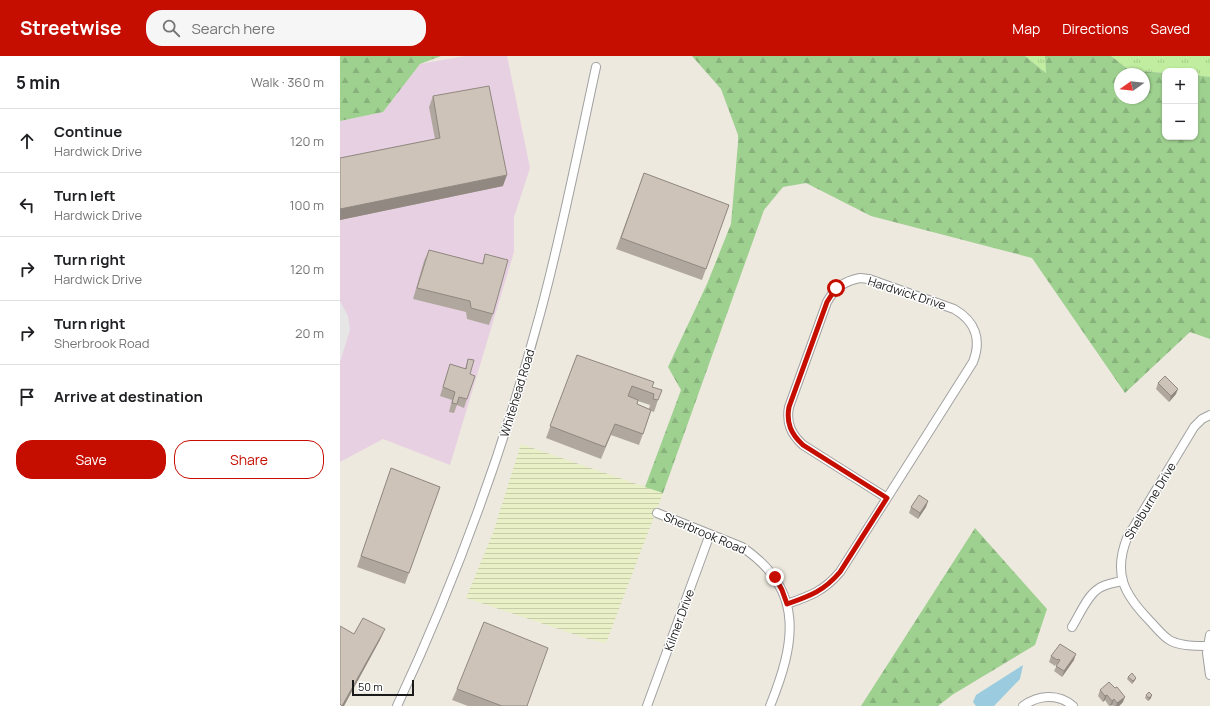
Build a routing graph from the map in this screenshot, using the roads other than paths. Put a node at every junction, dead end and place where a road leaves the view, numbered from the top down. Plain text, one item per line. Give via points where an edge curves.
1 (596, 67) dead end
2 (1210, 415) edge
3 (887, 498) junction
4 (657, 513) dead end
5 (710, 534) junction
6 (1122, 581) junction
7 (787, 604) junction
8 (1072, 627) dead end
9 (1210, 635) edge
10 (1207, 646) junction
11 (1210, 675) edge
12 (397, 706) edge
13 (647, 706) edge
14 (770, 706) edge
15 (1022, 706) edge
16 (1074, 706) edge

1 - 12 street, Whitehead Road via 557,246 516,398 465,547
2 - 6 street, Shelburne Drive via 1194,427 1127,538 1121,558
3 - 3 street, Hardwick Drive via 973,362 977,350 976,337 969,321 954,309 860,278 843,284 831,294 788,415 792,432 803,445
3 - 7 street, Hardwick Drive via 833,581 812,595
4 - 5 street, Sherbrook Road
5 - 7 street, Sherbrook Road via 742,547 760,560 775,577
5 - 13 street, Kilmer Drive
6 - 8 street via 1098,588
6 - 10 street, Shelburne Drive via 1135,606 1164,636 1181,644
7 - 14 street, Sherbrook Road via 791,629 789,647 785,666
9 - 10 street
10 - 11 street
15 - 16 street via 1034,699 1054,697

